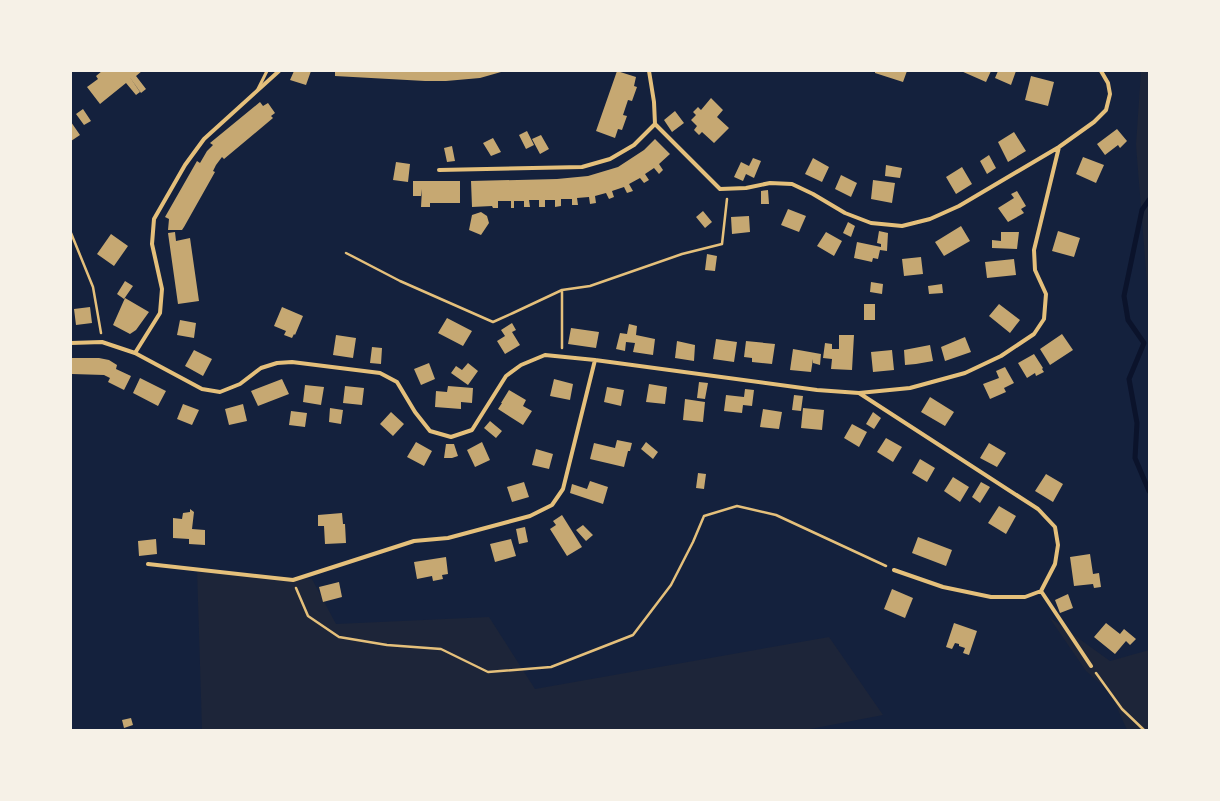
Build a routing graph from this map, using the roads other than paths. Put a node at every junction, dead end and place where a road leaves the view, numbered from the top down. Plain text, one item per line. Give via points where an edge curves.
1 (267, 71) edge
2 (279, 71) edge
3 (649, 71) edge
4 (1101, 71) edge
5 (258, 89) junction
6 (655, 124) junction
7 (1059, 147) junction
8 (439, 170) dead end
9 (71, 343) edge
10 (135, 353) junction
11 (595, 360) junction
12 (859, 393) junction
13 (148, 564) dead end
14 (894, 570) road end
15 (1041, 591) junction
16 (1091, 666) road end

1 - 5 lane
2 - 5 street
3 - 6 street
4 - 7 street via 1108,83 1110,94 1106,110 1094,122
5 - 10 street via 204,139 185,165 154,219 152,244 162,289 160,313
6 - 7 street via 720,189 746,188 770,183 792,184 845,213 871,223 902,226 930,219 959,206
6 - 8 street via 634,145 610,159 582,166
7 - 12 street via 1034,250 1035,270 1046,294 1044,319 1034,334 1002,356 965,373 910,388
9 - 10 street via 102,342
10 - 11 street via 202,388 220,392 240,384 261,368 277,362 380,373 397,382 414,412 430,430 451,437 472,430 506,376 521,365 546,355
11 - 12 street via 817,390
11 - 13 street via 563,489 552,505 530,516 448,538 414,541 293,580
12 - 15 street via 1038,509 1055,526 1058,545 1055,564
14 - 15 street via 943,587 991,597 1025,597
15 - 16 street

